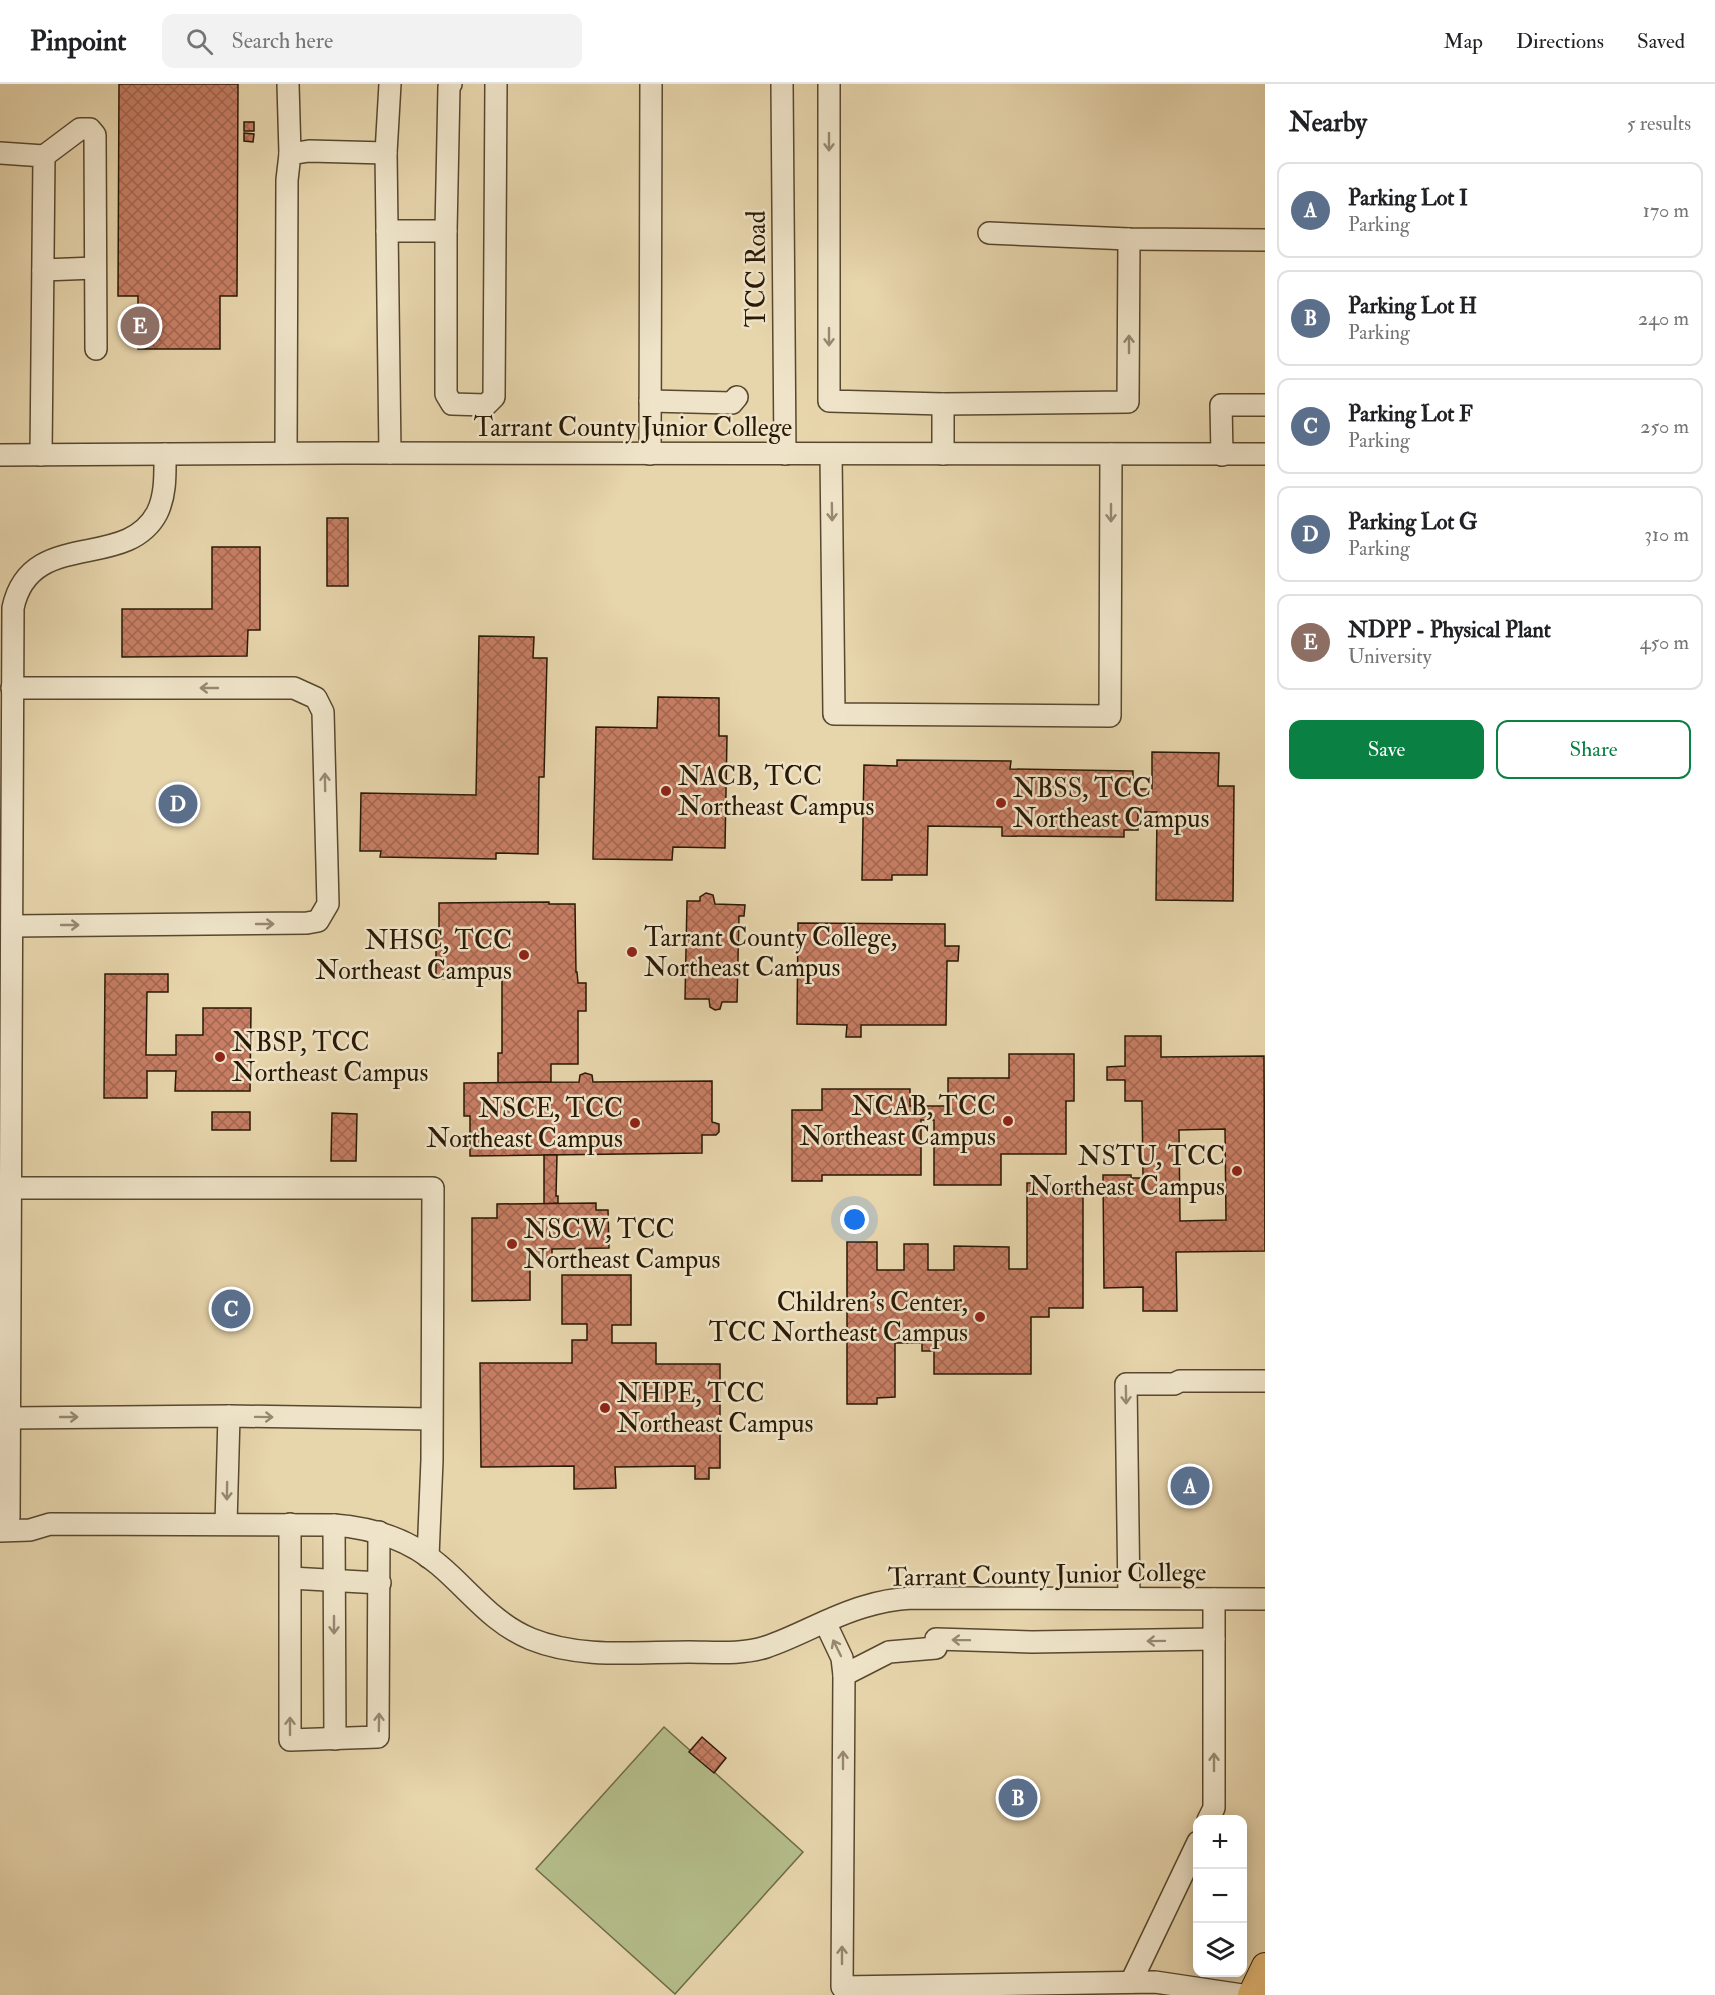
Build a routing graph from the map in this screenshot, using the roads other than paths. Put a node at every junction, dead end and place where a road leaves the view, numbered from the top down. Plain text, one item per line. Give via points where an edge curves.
1 (288, 84) edge
2 (390, 84) edge
3 (451, 84) edge
4 (496, 84) edge
5 (651, 84) edge
6 (782, 84) edge
7 (829, 84) edge
8 (0, 153) edge
9 (386, 153) junction
10 (290, 154) junction
11 (44, 156) junction
12 (387, 231) junction
13 (446, 231) junction
14 (989, 232) dead end
15 (1129, 239) junction
16 (1265, 240) edge
17 (95, 268) junction
18 (43, 270) junction
19 (96, 349) dead end
20 (737, 397) dead end
21 (650, 401) junction
22 (943, 404) junction
23 (1265, 405) edge
24 (286, 453) junction
25 (390, 453) junction
26 (165, 454) junction
27 (650, 454) junction
28 (784, 454) junction
29 (831, 454) junction
30 (943, 454) junction
31 (1111, 454) junction
32 (1265, 454) edge
33 (0, 455) edge
34 (41, 455) junction
35 (1222, 455) junction
36 (12, 688) junction
37 (12, 926) junction
38 (11, 1188) junction
39 (1265, 1381) edge
40 (229, 1416) junction
41 (11, 1418) junction
42 (431, 1419) junction
43 (3, 1522) edge
44 (226, 1524) junction
45 (290, 1524) junction
46 (334, 1525) junction
47 (379, 1532) junction
48 (428, 1557) junction
49 (291, 1578) junction
50 (334, 1579) junction
51 (380, 1583) junction
52 (1129, 1598) junction
53 (1214, 1599) junction
54 (1265, 1599) edge
55 (825, 1623) junction
56 (1214, 1639) junction
57 (844, 1675) junction
58 (335, 1739) junction
59 (1210, 1815) edge
60 (1193, 1851) edge
61 (1265, 1966) edge
62 (1131, 1983) junction
63 (1242, 1995) edge
64 (1251, 1995) edge

1 - 10 street
2 - 9 street
3 - 13 street
4 - 13 street via 494,397 486,405 452,404 446,394
5 - 21 street
6 - 28 street, TCC Road
7 -> 22 street via 829,401
8 - 11 street
9 - 10 street
9 - 12 street
10 - 24 street
11 - 17 street via 80,129 90,129 95,135
11 - 18 street
12 - 13 street
12 - 25 street
14 - 15 street
15 - 16 street
22 -> 15 street via 1128,402
17 - 18 street
17 - 19 street
18 - 34 street
20 - 21 street via 732,403
21 - 27 street
22 - 30 street
23 - 35 street via 1221,405
24 - 25 street, Tarrant County Junior College
24 - 26 street, Tarrant County Junior College
25 - 27 street, Tarrant County Junior College
26 - 34 street, Tarrant County Junior College
26 - 36 street via 163,496 149,525 122,542 46,562 22,582 13,608
27 - 28 street, Tarrant County Junior College
28 - 29 street, Tarrant County Junior College
29 - 30 street, Tarrant County Junior College
29 - 31 street via 834,714 1110,716
30 - 31 street, Tarrant County Junior College
31 - 35 street, Tarrant County Junior College
32 - 35 street, Tarrant County Junior College
33 - 34 street, Tarrant County Junior College
36 - 37 street
37 -> 36 street via 307,923 318,921 327,904 323,712 316,698 294,688
37 - 38 street
38 - 41 street
38 - 42 street via 433,1188
39 -> 52 street via 1126,1384
41 -> 40 street
40 -> 42 street
40 -> 44 street
41 - 43 street
42 - 48 street
43 - 44 street, Tarrant County Junior College via 31,1518 50,1524
44 - 45 street, Tarrant County Junior College
45 - 46 street, Tarrant County Junior College
45 - 49 street
46 - 47 street, Tarrant County Junior College
46 - 50 street
47 - 48 street, Tarrant County Junior College
47 - 51 street
48 - 55 street, Tarrant County Junior College via 496,1619 530,1639 568,1649 747,1650 763,1648
49 - 50 street
58 -> 49 street via 290,1740
50 - 51 street
50 -> 58 street
58 -> 51 street via 378,1737
52 - 53 street, Tarrant County Junior College
52 - 55 street, Tarrant County Junior College via 894,1599
53 - 54 street, Tarrant County Junior College
53 - 56 street
57 -> 55 street via 842,1658
56 -> 57 street via 936,1644 889,1652
59 -> 56 street via 1214,1808
62 -> 57 street via 842,1987
60 - 62 street
61 - 64 main road
62 - 63 street via 1155,1982

